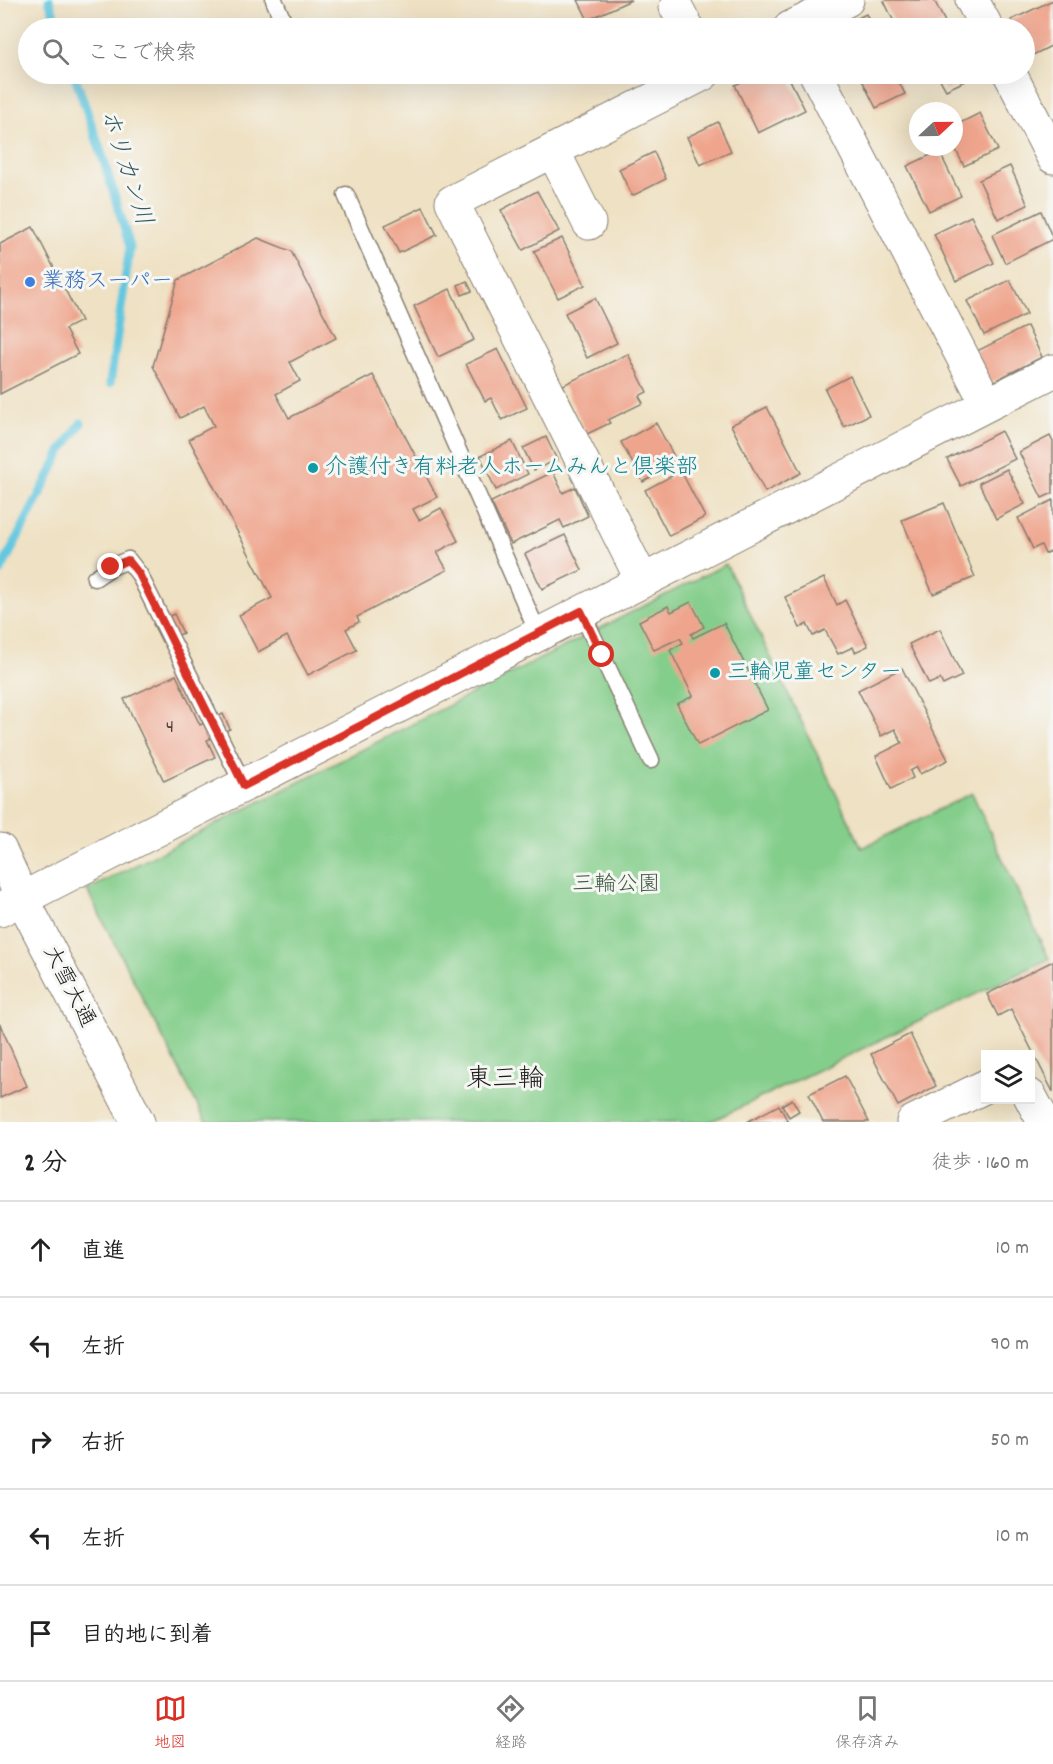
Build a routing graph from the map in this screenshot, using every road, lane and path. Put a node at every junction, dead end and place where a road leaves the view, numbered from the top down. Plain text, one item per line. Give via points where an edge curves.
1 (274, 0) edge
2 (847, 0) edge
3 (972, 0) edge
4 (282, 18) edge
5 (812, 18) edge
6 (982, 18) edge
7 (684, 84) edge
8 (821, 84) edge
9 (1015, 84) edge
10 (553, 151) junction
11 (1053, 157) edge
12 (346, 195) dead end
13 (589, 223) dead end
14 (1051, 377) edge
15 (987, 404) junction
16 (95, 578) dead end
17 (642, 580) junction
18 (581, 611) junction
19 (538, 633) junction
20 (651, 760) dead end
21 (244, 786) junction
22 (0, 850) edge
23 (11, 905) edge
24 (981, 1088) edge
25 (1034, 1104) edge
26 (138, 1122) edge
27 (913, 1122) edge
28 (1044, 1122) edge

1 - 4 lane
2 - 5 main road
3 - 6 main road
7 - 10 main road
8 - 15 main road
9 - 11 main road
10 - 13 main road
10 - 17 main road via 452,202
12 - 19 lane
14 - 15 main road
15 - 17 main road
16 - 21 lane via 128,560 139,574
17 - 18 main road
18 - 19 main road
18 - 20 lane
19 - 21 main road
21 - 23 main road
22 - 23 main road, 大雪大通
23 - 26 main road, 大雪大通
24 - 27 main road
25 - 28 main road

